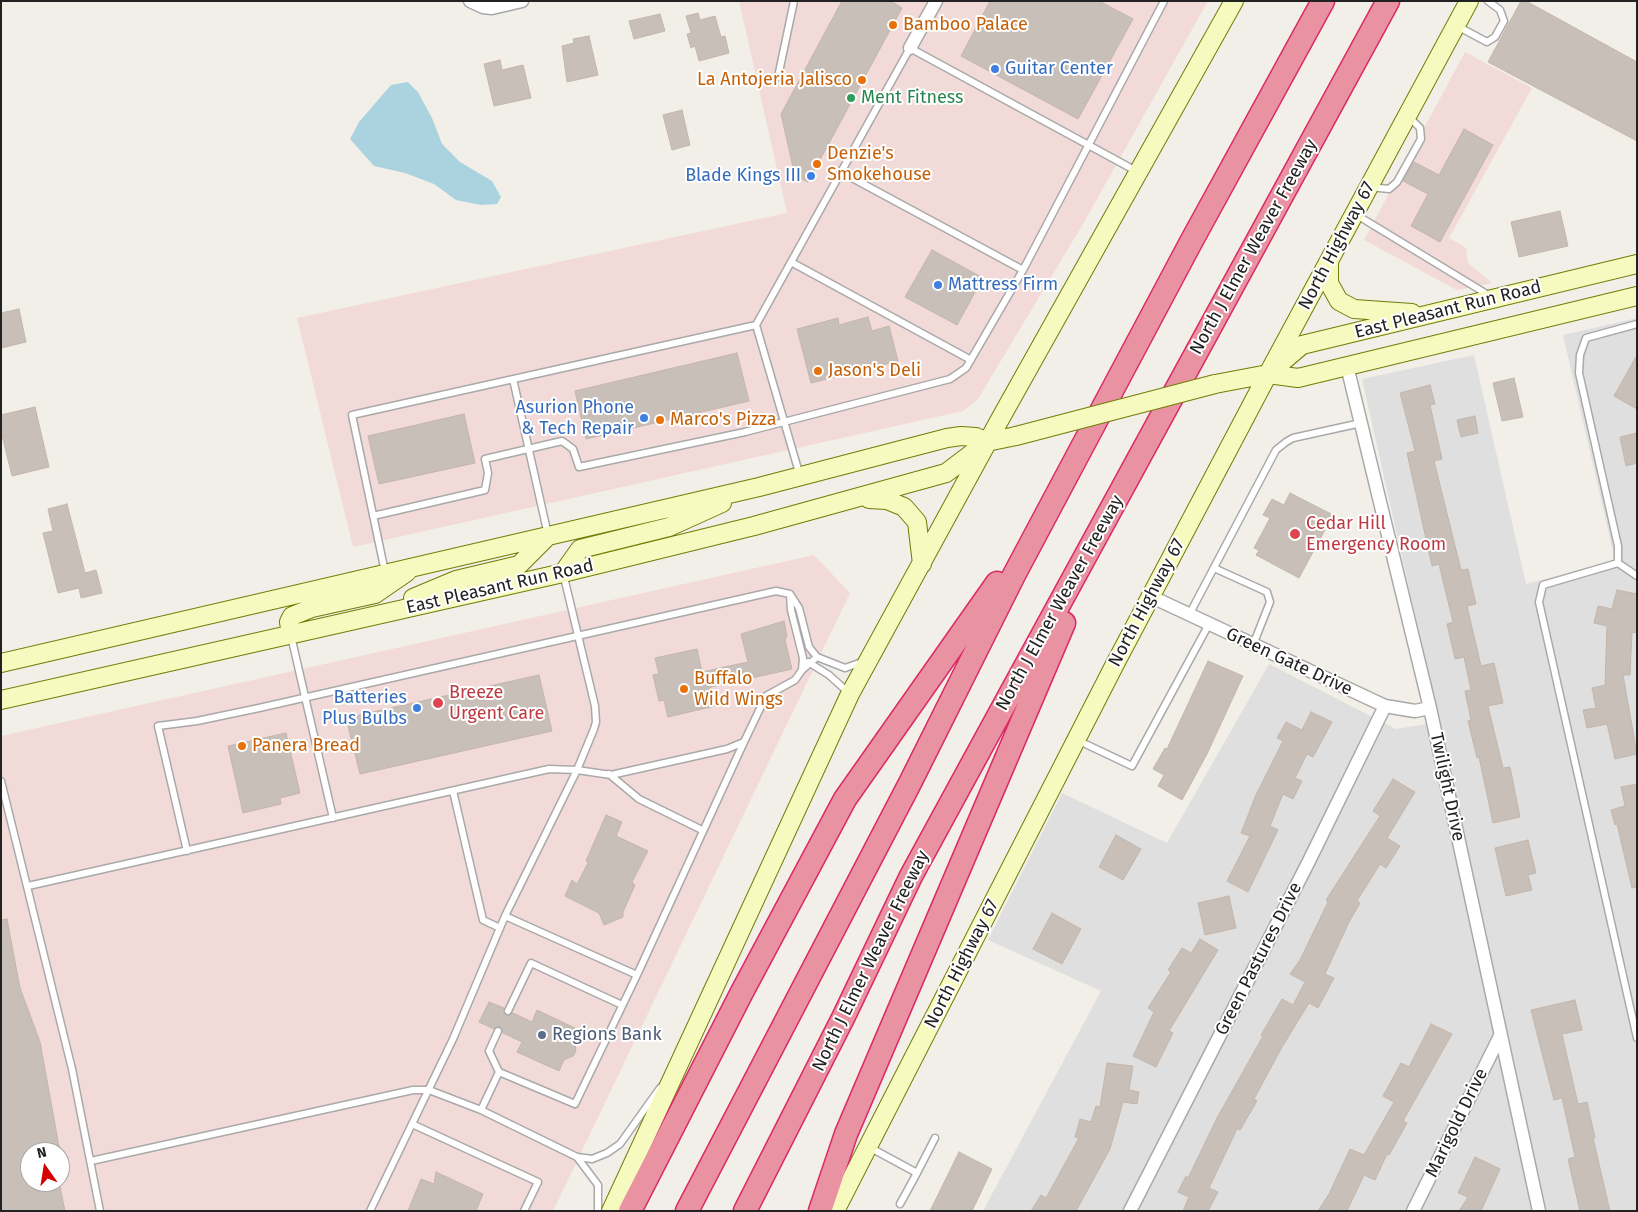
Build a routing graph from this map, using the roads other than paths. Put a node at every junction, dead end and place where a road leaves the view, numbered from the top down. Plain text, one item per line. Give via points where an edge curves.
1 (470, 1) edge
2 (522, 1) edge
3 (794, 1) edge
4 (936, 1) edge
5 (1164, 1) edge
6 (1234, 1) edge
7 (1323, 1) edge
8 (1388, 1) edge
9 (1469, 1) edge
10 (1488, 1) edge
11 (1456, 25) junction
12 (910, 48) junction
13 (778, 78) dead end
14 (1407, 116) junction
15 (1089, 145) junction
16 (841, 172) junction
17 (1139, 172) junction
18 (1368, 187) junction
19 (1354, 214) junction
20 (791, 262) junction
21 (1329, 262) junction
22 (1637, 264) edge
23 (1023, 270) junction
24 (1637, 296) edge
25 (1494, 299) junction
26 (1433, 314) junction
27 (1637, 324) edge
28 (756, 325) junction
29 (971, 360) junction
30 (1347, 366) junction
31 (1268, 374) junction
32 (512, 379) junction
33 (784, 422) junction
34 (1361, 423) junction
35 (987, 442) junction
36 (528, 449) junction
37 (800, 476) junction
38 (759, 487) junction
39 (1121, 491) junction
40 (856, 498) junction
41 (1053, 502) junction
42 (373, 516) junction
43 (548, 536) junction
44 (922, 564) junction
45 (1618, 564) junction
46 (416, 566) junction
47 (1214, 568) junction
48 (563, 573) junction
49 (385, 574) junction
50 (1637, 576) edge
51 (790, 594) junction
52 (1152, 597) junction
53 (1189, 615) junction
54 (364, 618) junction
55 (1209, 624) junction
56 (291, 634) junction
57 (578, 635) junction
58 (1253, 645) junction
59 (817, 657) junction
60 (803, 658) junction
61 (868, 660) junction
62 (1, 663) edge
63 (810, 664) junction
64 (802, 670) junction
65 (850, 694) junction
66 (305, 697) junction
67 (1, 700) edge
68 (1385, 706) junction
69 (1430, 708) junction
70 (1076, 740) junction
71 (744, 742) junction
72 (577, 770) junction
73 (608, 774) junction
74 (1, 781) edge
75 (453, 791) junction
76 (333, 818) junction
77 (702, 830) junction
78 (187, 851) junction
79 (28, 886) junction
80 (505, 916) junction
81 (500, 928) junction
82 (637, 975) junction
83 (622, 1005) junction
84 (508, 1010) dead end
85 (498, 1031) dead end
86 (1500, 1036) junction
87 (1637, 1038) edge
88 (680, 1059) junction
89 (499, 1072) junction
90 (429, 1090) junction
91 (481, 1110) junction
92 (412, 1124) junction
93 (935, 1138) dead end
94 (868, 1146) junction
95 (577, 1157) junction
96 (91, 1161) junction
97 (917, 1173) junction
98 (900, 1204) dead end
99 (100, 1211) edge
100 (370, 1211) edge
101 (524, 1211) edge
102 (598, 1211) edge
103 (610, 1211) edge
104 (630, 1211) edge
105 (687, 1211) edge
106 (745, 1211) edge
107 (820, 1211) edge
108 (835, 1211) edge
109 (1130, 1211) edge
110 (1413, 1211) edge
111 (1539, 1211) edge

1 - 2 street via 483,8
3 - 13 lane
4 - 12 street
5 - 15 lane
6 - 17 main road
7 - 41 highway
8 - 39 highway, North J Elmer Weaver Freeway
9 - 11 main road, North Highway 67
10 - 11 lane via 1500,10 1504,21 1495,37 1487,42
11 - 14 main road, North Highway 67
12 - 15 lane
12 - 16 lane
14 - 18 main road, North Highway 67
14 - 18 lane via 1420,128 1421,140 1397,182 1389,189
15 - 17 lane
15 - 23 lane
16 - 20 lane
16 - 23 lane
17 - 35 main road
18 - 19 main road, North Highway 67
19 - 21 main road, North Highway 67
19 - 25 lane
20 - 28 lane
20 - 29 lane
21 - 26 main road via 1329,283 1336,299 1354,309
21 - 31 main road, North Highway 67
22 - 25 main road, East Pleasant Run Road
23 - 29 lane
24 - 30 main road, East Pleasant Run Road
25 - 26 main road, East Pleasant Run Road
26 - 31 main road, East Pleasant Run Road via 1302,346
27 - 45 lane via 1586,338 1580,355 1579,374 1618,546
28 - 32 lane
28 - 33 lane
29 - 33 lane via 966,368 950,379
30 - 31 main road, East Pleasant Run Road via 1298,378
30 - 34 street, Twilight Drive
31 - 35 main road, East Pleasant Run Road, bridge via 1215,384
31 - 52 main road, North Highway 67
32 - 36 lane
32 - 42 lane via 352,415
33 - 36 lane via 579,466 574,449 562,441
33 - 37 lane
34 - 47 lane via 1294,438 1276,450
34 - 69 street, Twilight Drive
35 - 37 main road, East Pleasant Run Road via 976,437 946,438
35 - 40 main road, East Pleasant Run Road via 946,473
35 - 44 main road
36 - 42 lane via 485,459 488,472 485,490
36 - 43 lane
37 - 38 main road, East Pleasant Run Road
38 - 43 main road, East Pleasant Run Road
38 - 48 main road via 669,527 580,548
39 - 106 highway, North J Elmer Weaver Freeway via 911,876
39 - 107 highway via 846,1134
40 - 44 main road via 887,500 904,507 917,522
40 - 48 main road, East Pleasant Run Road
41 - 104 highway via 845,799
41 - 105 highway
42 - 49 lane
43 - 46 main road, East Pleasant Run Road
43 - 54 main road via 519,566 456,580
44 - 61 main road
45 - 50 lane
45 - 87 lane via 1543,585 1539,602
46 - 49 main road, East Pleasant Run Road
46 - 56 main road via 375,594 312,608 292,616 288,622
47 - 53 lane
47 - 58 lane via 1267,592 1270,602
48 - 54 main road, East Pleasant Run Road
48 - 57 lane
49 - 62 main road, East Pleasant Run Road
51 - 57 lane via 776,591
51 - 59 lane via 799,608 809,647
51 - 60 lane
52 - 53 street, Green Gate Drive
52 - 70 main road, North Highway 67
53 - 55 street, Green Gate Drive
54 - 56 main road, East Pleasant Run Road
55 - 58 street, Green Gate Drive
55 - 70 lane via 1132,766
56 - 66 lane
56 - 67 main road, East Pleasant Run Road
57 - 66 lane
57 - 72 lane via 596,722
58 - 68 street, Green Gate Drive
59 - 61 lane via 845,668
59 - 63 lane
60 - 63 lane
60 - 64 lane
61 - 65 main road
63 - 64 lane
63 - 65 lane
64 - 71 lane via 795,680 766,696
65 - 88 main road
66 - 76 lane
66 - 78 lane via 197,721 158,726
68 - 69 street, Green Gate Drive via 1415,711
68 - 109 street, Green Pastures Drive
69 - 86 street, Twilight Drive
70 - 94 main road, North Highway 67
71 - 73 lane via 727,749
71 - 77 lane
72 - 73 lane
72 - 75 lane via 549,769
72 - 80 lane
73 - 77 lane via 639,800
74 - 79 lane
75 - 76 lane
75 - 81 lane via 483,920
76 - 78 lane
77 - 82 lane
78 - 79 lane
79 - 96 lane
80 - 81 lane
80 - 82 lane
81 - 90 lane
82 - 83 lane
83 - 84 lane via 531,963
83 - 89 lane via 575,1104
85 - 89 lane via 489,1051
86 - 110 street, Marigold Drive
86 - 111 street, Twilight Drive
88 - 95 lane via 620,1144 592,1159
88 - 103 main road
89 - 91 lane
90 - 91 lane
90 - 92 lane
90 - 96 lane via 413,1090
91 - 95 lane
92 - 100 lane
92 - 101 lane via 538,1182
93 - 97 lane
94 - 97 lane
94 - 108 main road, North Highway 67
95 - 102 lane via 598,1186
96 - 99 lane
97 - 98 lane

